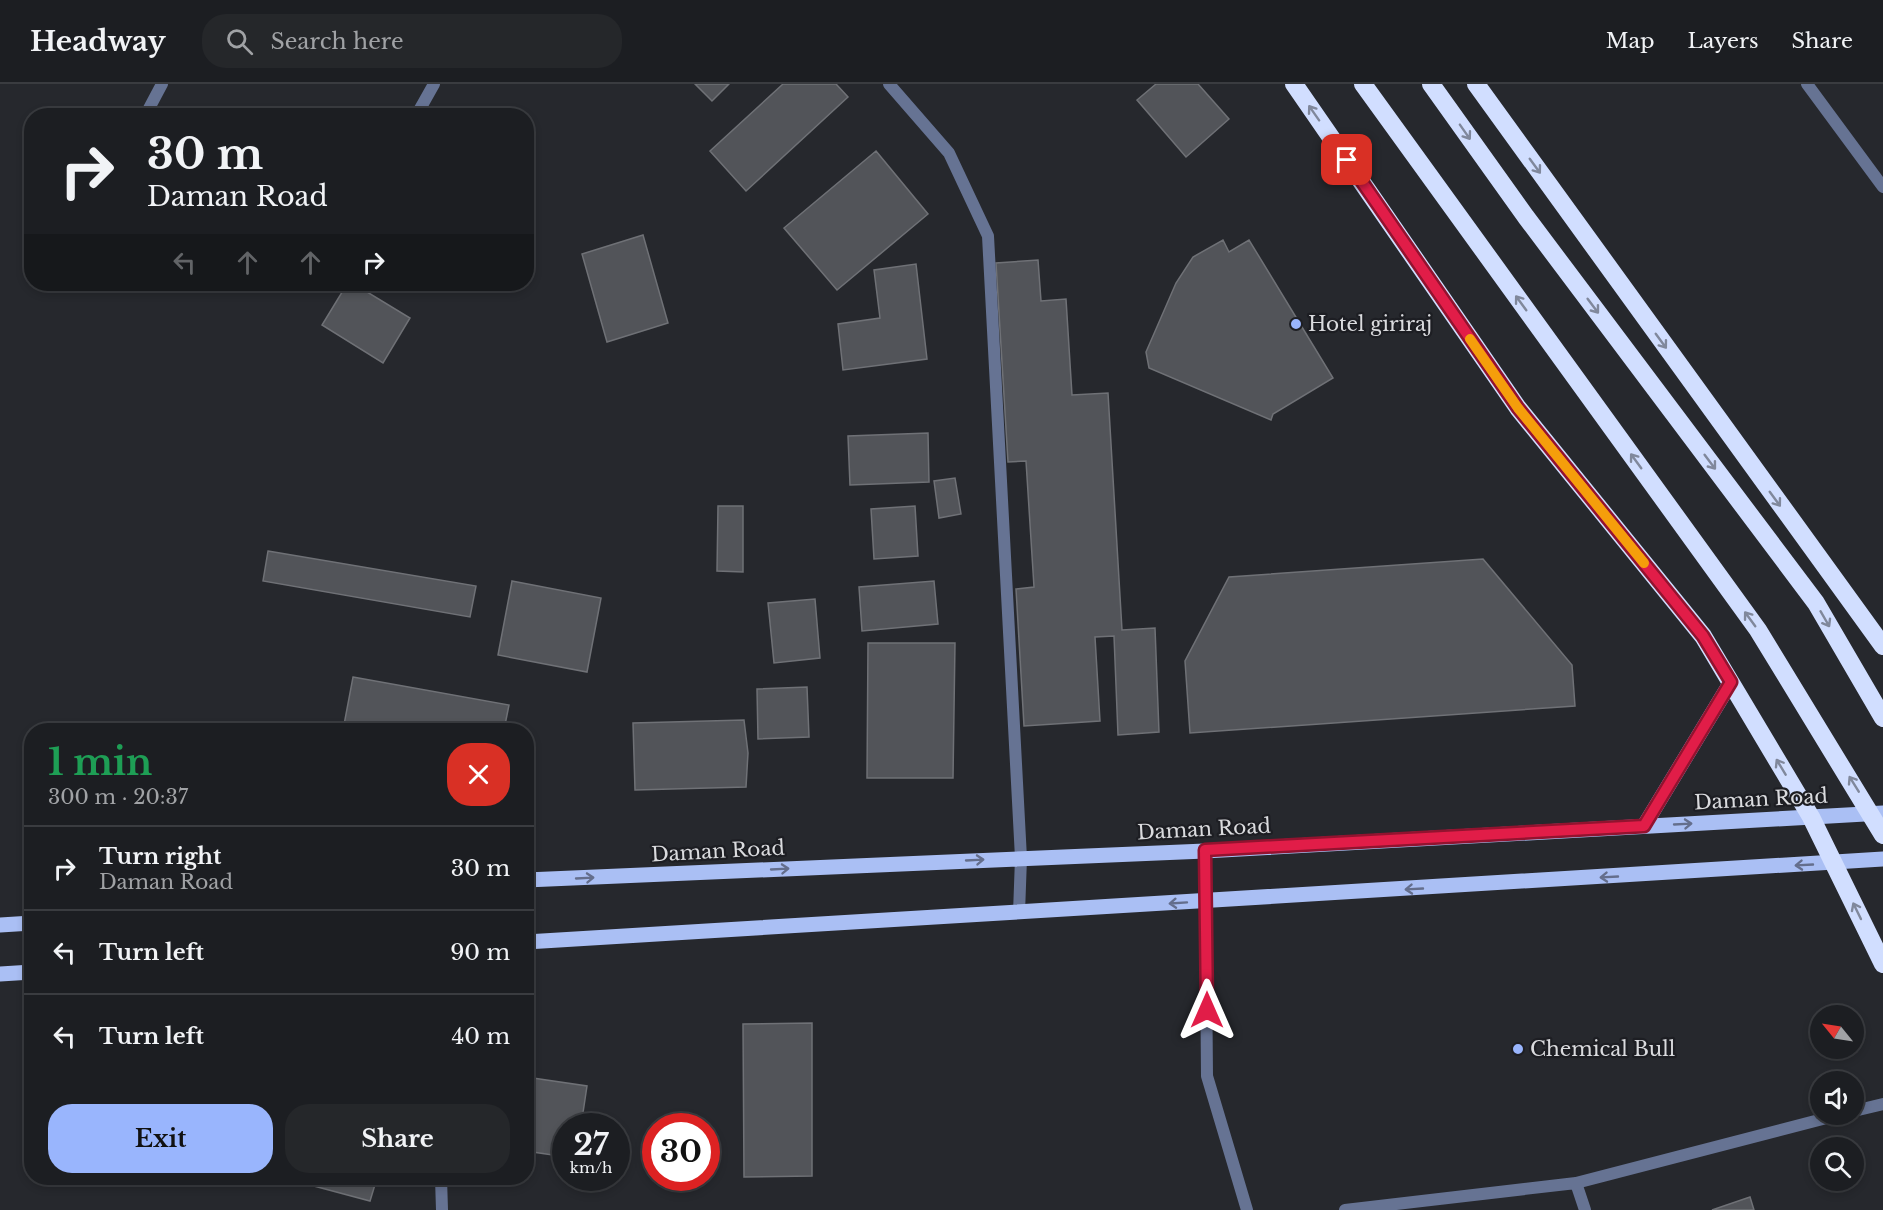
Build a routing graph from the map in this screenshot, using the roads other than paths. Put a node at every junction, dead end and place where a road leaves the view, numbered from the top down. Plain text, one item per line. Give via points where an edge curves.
1 (162, 84) edge
2 (434, 84) edge
3 (889, 84) edge
4 (1294, 84) edge
5 (1363, 84) edge
6 (1431, 84) edge
7 (1476, 84) edge
8 (1807, 84) edge
9 (149, 108) edge
10 (420, 108) edge
11 (1883, 187) edge
12 (1883, 646) edge
13 (1731, 682) junction
14 (1883, 718) edge
15 (1883, 813) edge
16 (1811, 817) junction
17 (1644, 826) junction
18 (1883, 835) edge
19 (1205, 850) junction
20 (1021, 858) junction
21 (1883, 859) edge
22 (1833, 863) junction
23 (534, 880) edge
24 (1206, 901) junction
25 (1019, 913) junction
26 (24, 923) edge
27 (0, 925) edge
28 (534, 942) edge
29 (1883, 964) edge
30 (24, 972) edge
31 (0, 974) edge
32 (1883, 1104) edge
33 (1864, 1109) edge
34 (1810, 1122) edge
35 (1576, 1183) junction
36 (441, 1185) edge
37 (442, 1210) edge
38 (1247, 1210) edge
39 (1345, 1210) edge
40 (1585, 1210) edge

1 - 9 street
2 - 10 street
3 - 20 street via 949,153 988,236
13 -> 4 highway via 1703,636 1518,408
18 -> 5 highway, bridge via 1758,630
6 -> 14 highway via 1816,603
7 -> 12 highway
8 - 11 street
16 -> 13 highway
13 - 17 main road
15 - 16 main road, Daman Road
17 -> 16 main road, Daman Road
16 - 22 highway
17 - 19 main road, Daman Road
19 - 20 main road, Daman Road
19 - 24 street
23 -> 20 main road, Daman Road
20 - 25 street
21 - 22 main road
22 -> 24 main road
29 -> 22 highway
24 -> 25 main road
24 - 38 street via 1207,1076
25 - 28 main road
26 - 27 main road
30 - 31 main road
32 - 33 street
34 - 35 street
35 - 39 street
35 - 40 street
36 - 37 street

